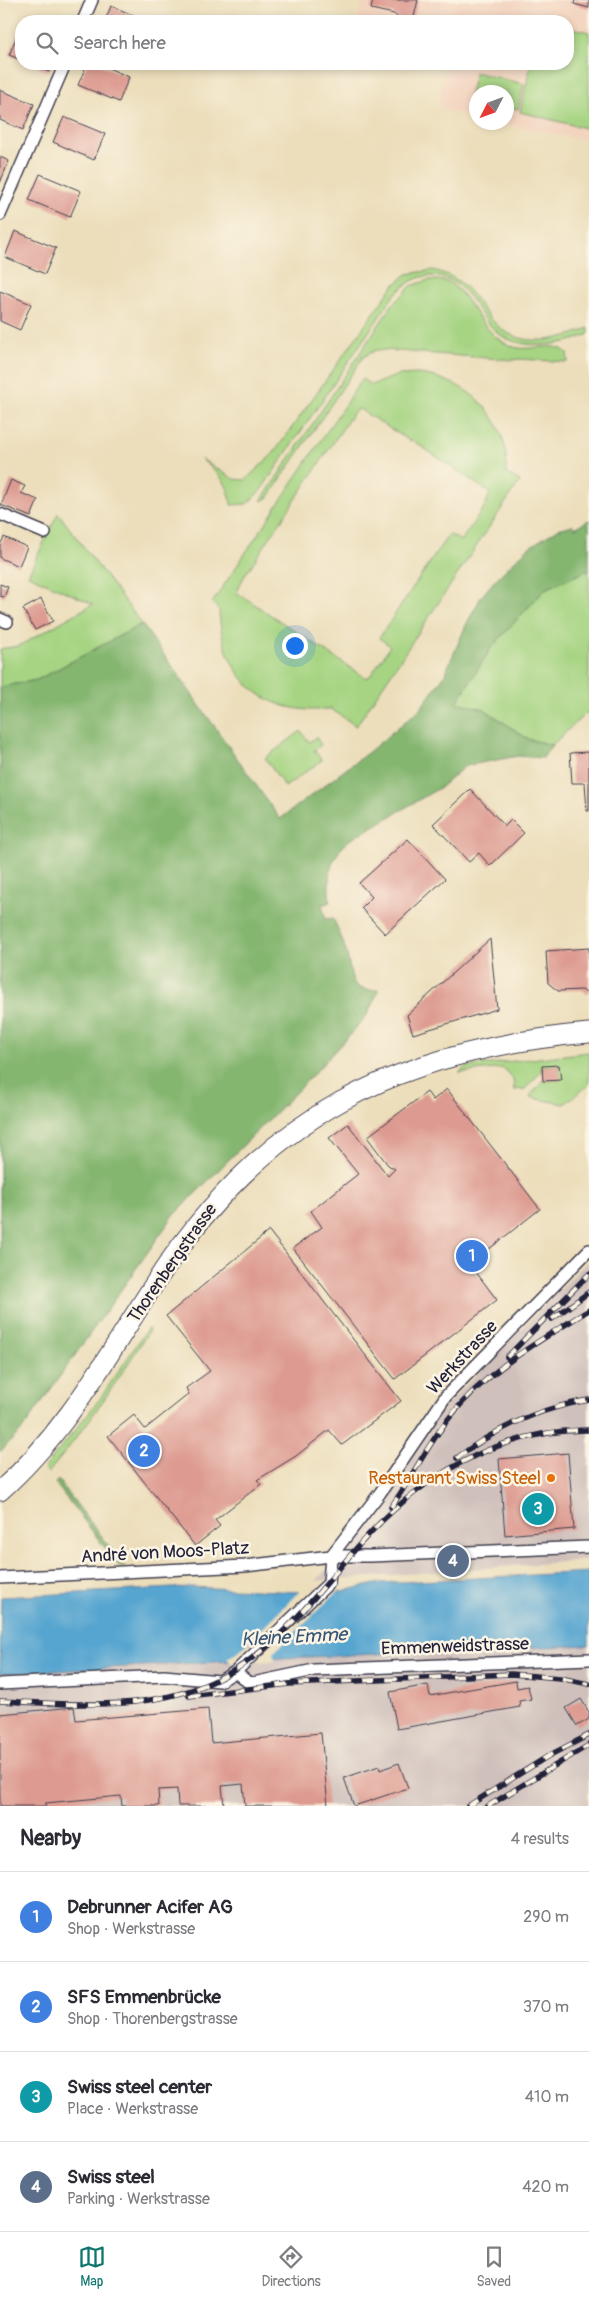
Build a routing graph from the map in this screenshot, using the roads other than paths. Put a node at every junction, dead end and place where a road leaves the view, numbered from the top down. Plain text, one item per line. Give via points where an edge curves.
1 (92, 0) edge
2 (86, 15) edge
3 (62, 70) edge
4 (0, 215) edge
5 (0, 514) edge
6 (45, 533) dead end
7 (589, 1033) edge
8 (589, 1250) edge
9 (0, 1491) edge
10 (589, 1547) edge
11 (331, 1556) junction
12 (0, 1578) edge
13 (589, 1658) edge
14 (235, 1672) junction
15 (0, 1684) edge

1 - 2 street
3 - 4 street
5 - 6 street
7 - 9 main road, Thorenbergstrasse via 506,1043 422,1065 342,1100 279,1142 207,1211 162,1272 76,1405 45,1445
8 - 11 street, Werkstrasse via 446,1396 380,1493
10 - 11 street
11 - 12 street, André von Moos-Platz via 245,1566
11 - 14 street via 330,1578 325,1586
13 - 14 street, Emmenweidstrasse via 314,1670 252,1683
14 - 15 street via 220,1681 164,1676

